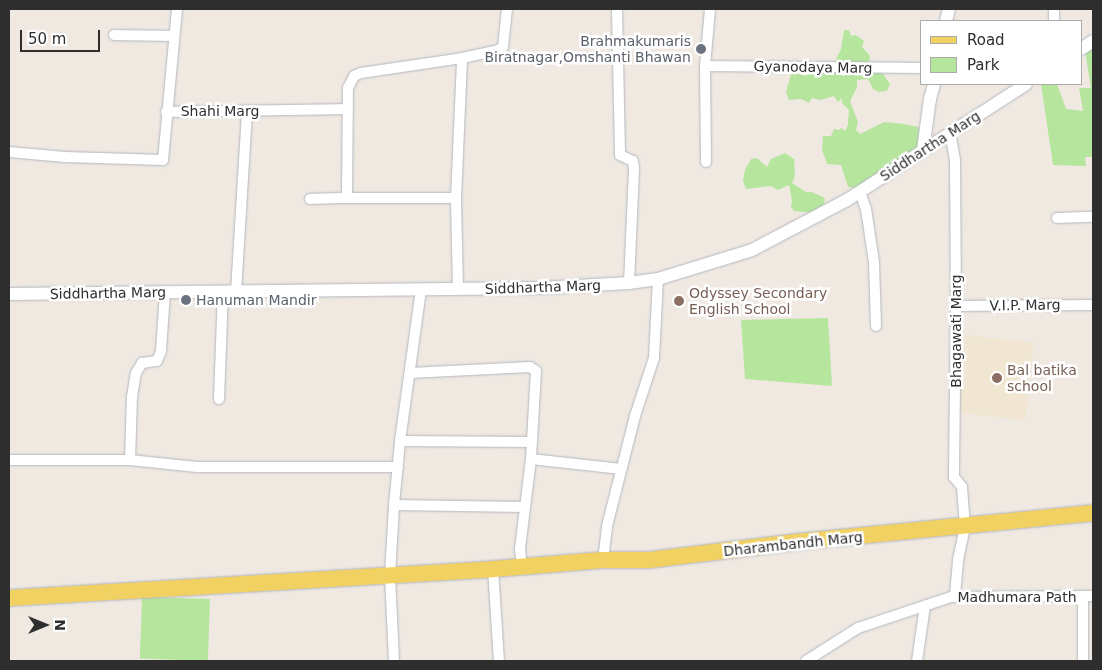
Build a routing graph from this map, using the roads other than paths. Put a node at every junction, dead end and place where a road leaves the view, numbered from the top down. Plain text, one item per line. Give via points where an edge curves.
1 (177, 9) edge
2 (507, 9) edge
3 (617, 9) edge
4 (710, 9) edge
5 (1054, 10) dead end
6 (1054, 20) edge
7 (114, 35) dead end
8 (173, 36) junction
9 (1093, 41) edge
10 (1082, 48) edge
11 (462, 58) junction
12 (705, 66) junction
13 (920, 68) edge
14 (934, 85) edge
15 (1024, 85) edge
16 (348, 109) junction
17 (247, 111) junction
18 (166, 112) junction
19 (950, 132) junction
20 (923, 150) junction
21 (9, 152) edge
22 (706, 162) dead end
23 (860, 192) junction
24 (347, 198) junction
25 (456, 198) junction
26 (310, 199) dead end
27 (1093, 217) edge
28 (1057, 218) dead end
29 (658, 278) junction
30 (629, 283) junction
31 (458, 289) junction
32 (421, 290) junction
33 (165, 292) junction
34 (229, 292) junction
35 (9, 294) edge
36 (1093, 305) edge
37 (956, 306) junction
38 (876, 326) dead end
39 (410, 373) junction
40 (219, 399) dead end
41 (400, 441) junction
42 (530, 442) junction
43 (531, 459) junction
44 (9, 460) edge
45 (130, 460) junction
46 (398, 467) junction
47 (621, 469) junction
48 (394, 505) junction
49 (524, 507) junction
50 (1093, 513) edge
51 (965, 527) junction
52 (603, 560) junction
53 (522, 567) junction
54 (493, 569) junction
55 (390, 575) junction
56 (1088, 596) edge
57 (955, 597) junction
58 (9, 598) edge
59 (925, 606) junction
60 (394, 661) edge
61 (499, 661) edge
62 (806, 661) edge
63 (917, 661) edge
64 (1083, 661) edge

1 - 8 street, Shahi Marg
2 - 11 street via 503,47
3 - 30 street via 620,155 632,161 634,169
4 - 12 street
5 - 6 street
7 - 8 street
8 - 18 street, Shahi Marg
9 - 10 street
11 - 16 street via 354,76 348,88
11 - 25 street
12 - 13 street, Gyanodaya Marg
12 - 22 street
14 - 20 street
15 - 19 street, Siddhartha Marg
16 - 17 street, Shahi Marg
16 - 24 street
17 - 18 street, Shahi Marg
17 - 34 street
18 - 21 street via 163,160
19 - 20 street, Siddhartha Marg
19 - 37 street, Bhagawati Marg via 955,159
20 - 23 street, Siddhartha Marg
23 - 29 street, Siddhartha Marg via 752,250
23 - 38 street via 866,209 874,262
24 - 25 street
24 - 26 street
25 - 31 street
27 - 28 street
29 - 30 street, Siddhartha Marg
29 - 47 street via 654,358 634,416
30 - 31 street, Siddhartha Marg
31 - 32 street, Siddhartha Marg
32 - 34 street, Siddhartha Marg
32 - 39 street
33 - 34 street, Siddhartha Marg
33 - 35 street, Siddhartha Marg
33 - 45 street via 161,352 157,361 142,363 136,373
34 - 40 street
36 - 37 street, V.I.P. Marg
37 - 51 street, Bhagawati Marg via 954,477 962,487
39 - 41 street
39 - 42 street via 530,367 536,371
41 - 42 street
41 - 46 street
42 - 43 street
43 - 47 street
43 - 49 street
44 - 45 street
45 - 46 street via 198,467
46 - 48 street
47 - 52 street via 607,526
48 - 49 street
48 - 55 street
49 - 53 street via 520,549
50 - 51 main road, Dharambandh Marg
51 - 52 main road, Dharambandh Marg via 796,542 649,560
51 - 57 street, Bhagawati Marg
52 - 53 main road, Dharambandh Marg
53 - 54 main road, Dharambandh Marg
54 - 55 main road, Dharambandh Marg
54 - 61 street
55 - 58 main road, Dharambandh Marg
55 - 60 street
56 - 57 street, Madhumara Path
56 - 64 street
57 - 59 street, Madhumara Path
59 - 62 street, Madhumara Path via 858,628
59 - 63 street

